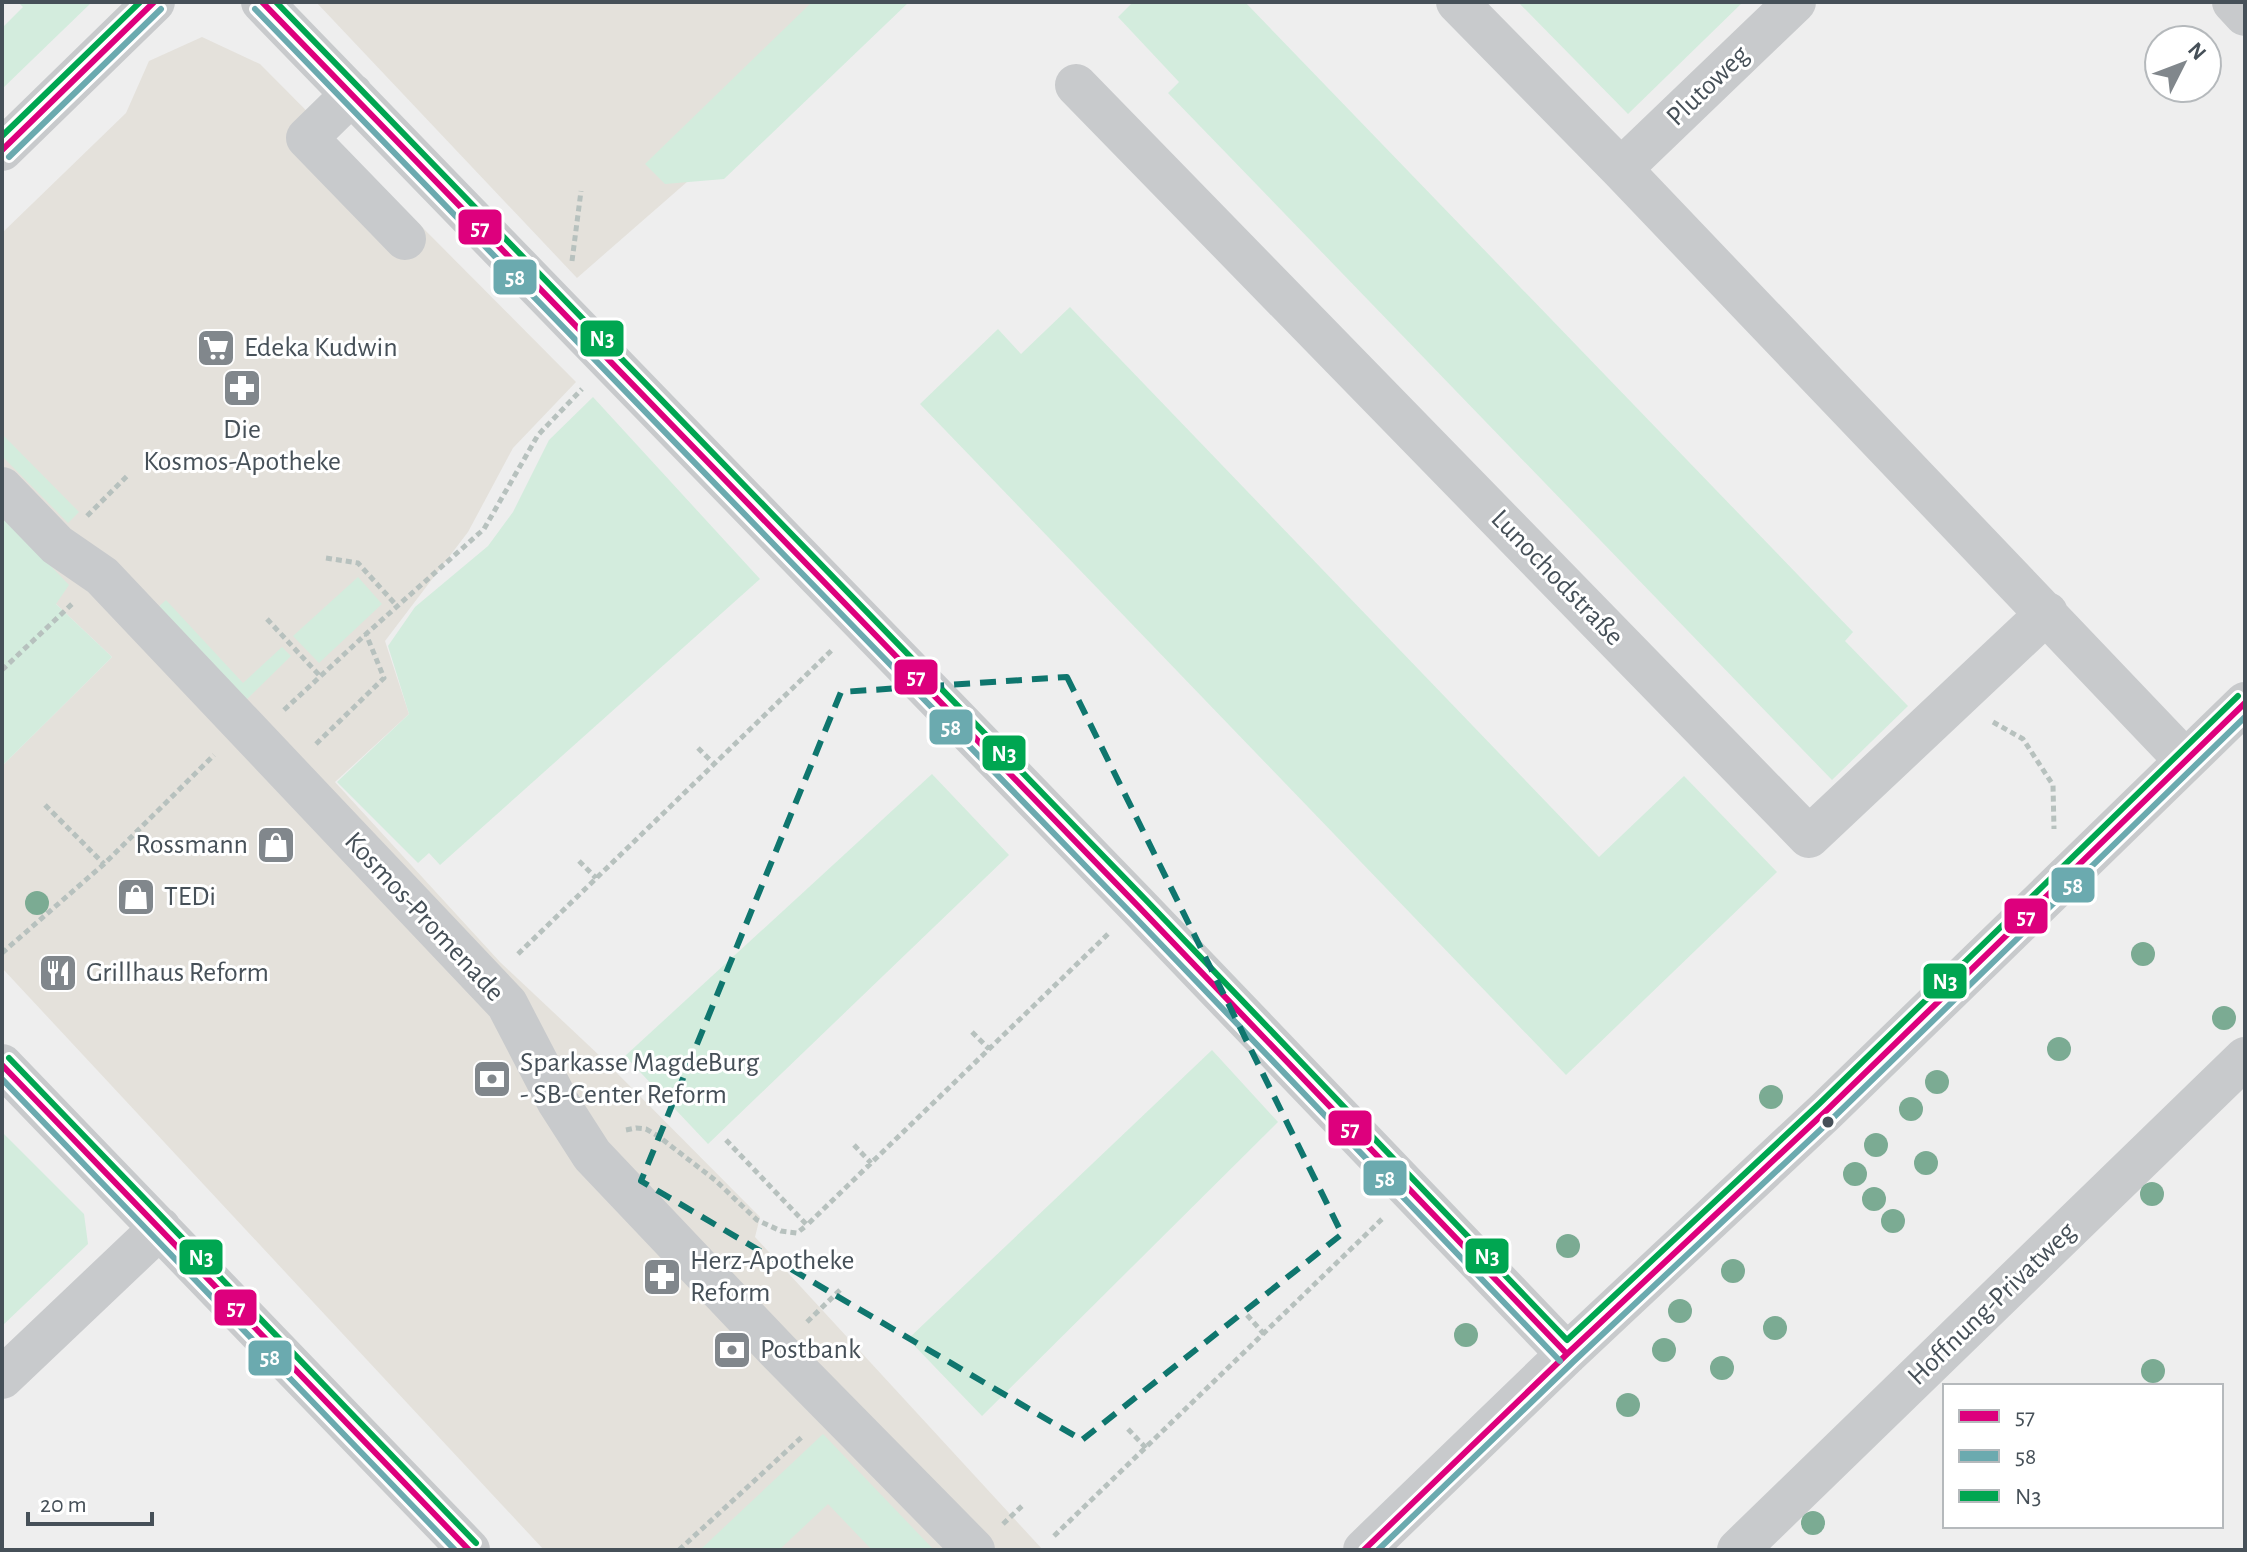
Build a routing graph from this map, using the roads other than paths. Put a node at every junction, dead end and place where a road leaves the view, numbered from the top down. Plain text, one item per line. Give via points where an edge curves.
1 (154, 2) edge
2 (262, 2) edge
3 (1457, 2) edge
4 (1795, 2) edge
5 (2233, 2) edge
6 (2245, 15) edge
7 (1076, 85) dead end
8 (352, 94) junction
9 (2, 150) edge
10 (1621, 169) junction
11 (405, 239) dead end
12 (2, 488) edge
13 (2047, 613) junction
14 (2245, 703) edge
15 (2185, 760) junction
16 (2245, 1058) edge
17 (2, 1065) edge
18 (160, 1228) junction
19 (1567, 1354) junction
20 (2, 1378) edge
21 (988, 1537) edge
22 (469, 1550) edge
23 (1364, 1550) edge
24 (1738, 1550) edge

1 - 9 street
2 - 8 street
3 - 10 street
4 - 10 street, Plutoweg
5 - 6 street
7 - 13 street, Lunochodstraße via 1809,837
8 - 11 street via 307,138
8 - 19 street
10 - 13 street
12 - 21 street, Kosmos-Promenade via 57,545 102,576 236,745 286,772 507,1004 592,1155 834,1408
13 - 15 street
14 - 15 street
15 - 19 street via 1826,1111
16 - 24 street, Hoffnung-Privatweg
17 - 18 street
18 - 20 street
18 - 22 street
19 - 23 street

